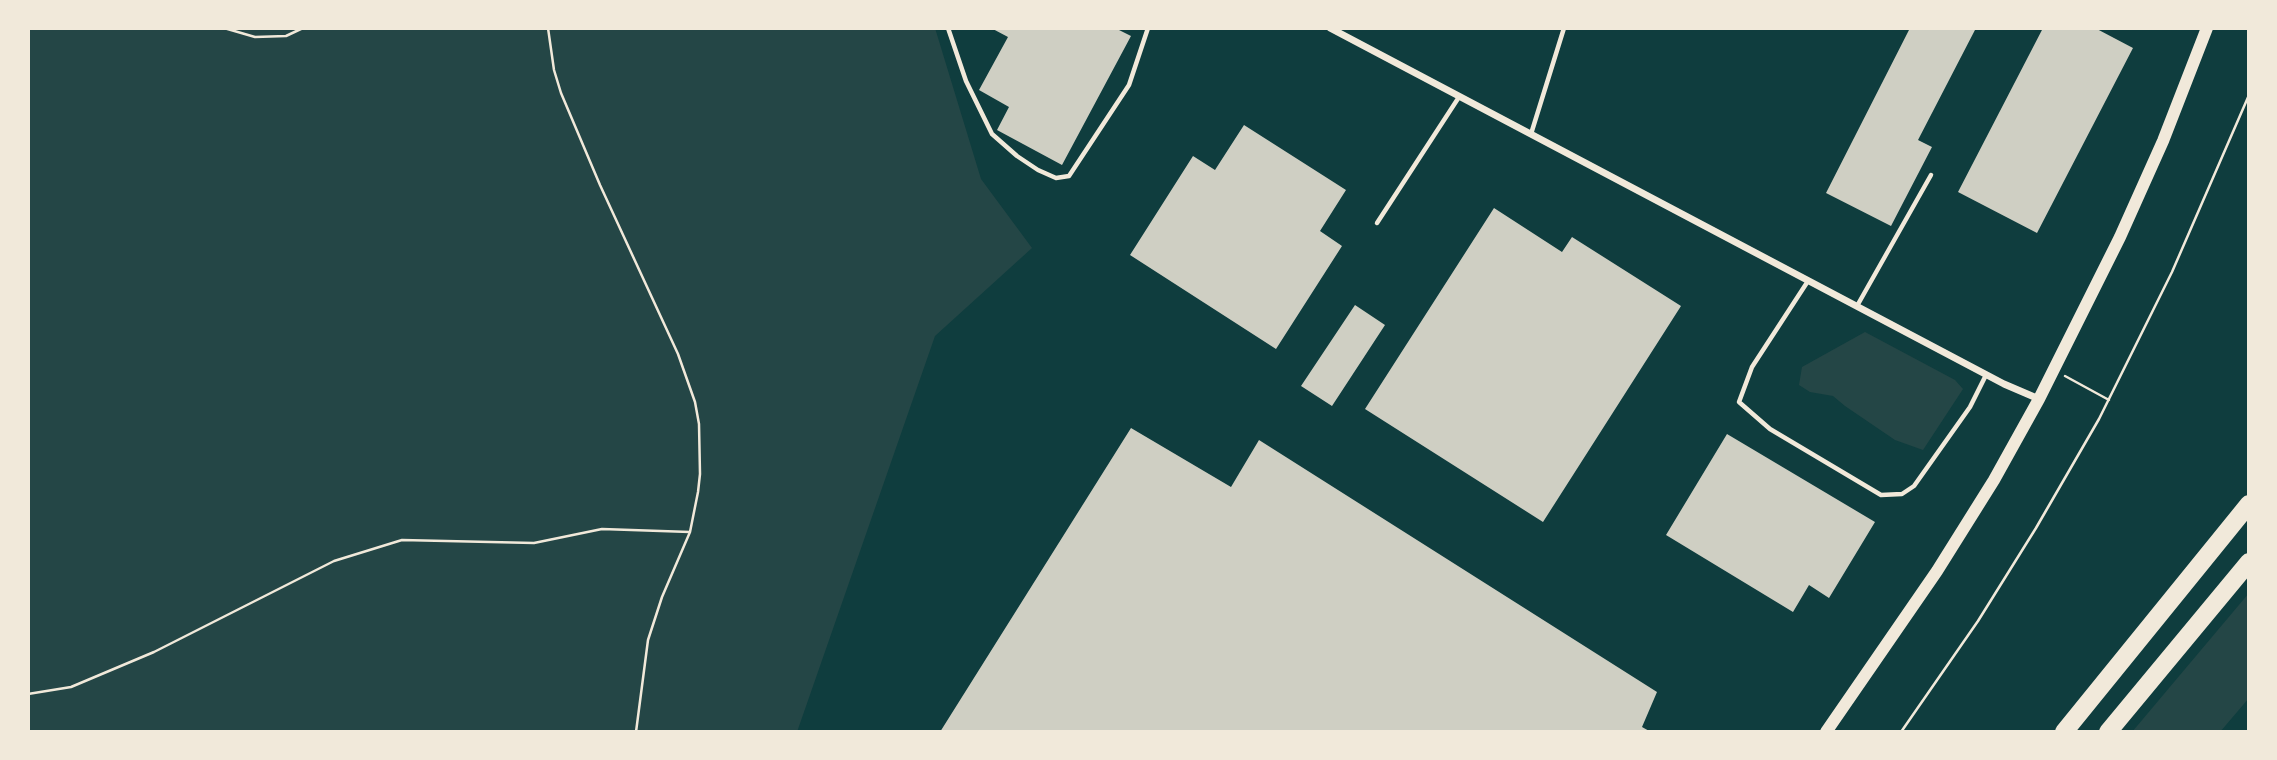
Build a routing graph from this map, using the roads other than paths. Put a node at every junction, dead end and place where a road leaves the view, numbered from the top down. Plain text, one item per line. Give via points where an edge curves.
1 (948, 28) edge
2 (1148, 28) edge
3 (1330, 28) edge
4 (1564, 28) edge
5 (2207, 28) edge
6 (1459, 97) junction
7 (1531, 135) junction
8 (1931, 175) dead end
9 (1377, 223) dead end
10 (1809, 280) junction
11 (1856, 307) junction
12 (1986, 374) junction
13 (2039, 399) junction
14 (2249, 504) edge
15 (2249, 562) edge
16 (1826, 732) edge
17 (2064, 732) edge
18 (2108, 732) edge

1 - 2 lane via 966,81 992,134 1017,156 1056,178 1069,176 1129,85
3 - 6 street
4 - 7 lane
5 - 13 street via 2120,237
6 - 7 street
6 - 9 lane
7 - 10 street
8 - 11 lane
10 - 11 street
10 - 12 lane via 1752,367 1739,402 1770,429 1881,495 1902,494 1914,486 1969,407
11 - 12 street
12 - 13 street
13 - 16 street via 1937,571
14 - 17 highway
15 - 18 highway

